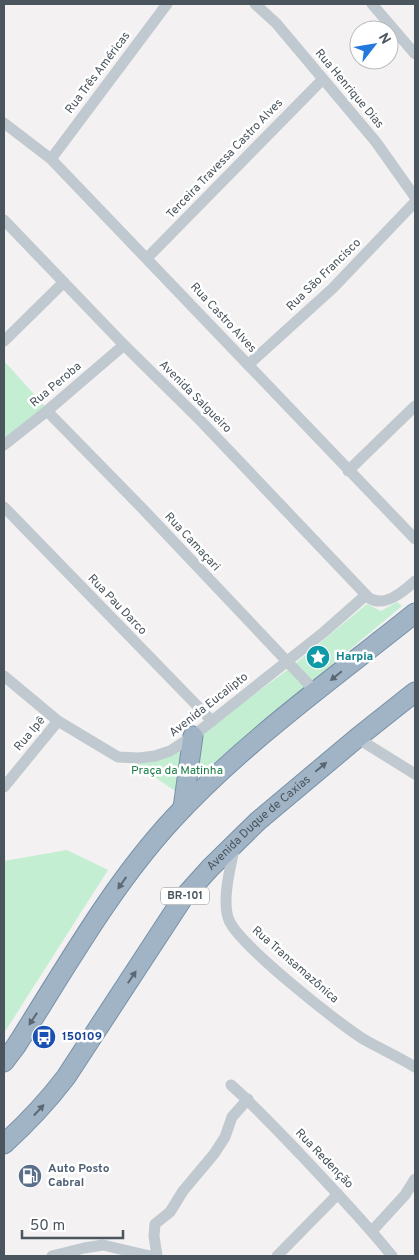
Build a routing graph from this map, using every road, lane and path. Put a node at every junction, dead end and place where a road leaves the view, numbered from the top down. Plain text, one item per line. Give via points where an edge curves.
1 (167, 4) edge
2 (255, 4) edge
3 (372, 4) edge
4 (415, 54) edge
5 (323, 79) junction
6 (4, 124) edge
7 (51, 159) junction
8 (415, 197) edge
9 (415, 202) edge
10 (4, 220) edge
11 (147, 258) junction
12 (64, 282) junction
13 (4, 340) edge
14 (124, 345) junction
15 (248, 365) junction
16 (415, 406) edge
17 (47, 412) junction
18 (4, 445) edge
19 (348, 471) junction
20 (4, 507) edge
21 (415, 539) edge
22 (415, 581) edge
23 (366, 595) junction
24 (415, 613) edge
25 (287, 661) junction
26 (4, 676) edge
27 (316, 692) junction
28 (415, 692) edge
29 (58, 721) junction
30 (212, 722) junction
31 (193, 736) junction
32 (357, 738) junction
33 (415, 774) edge
34 (4, 787) edge
35 (183, 808) junction
36 (235, 843) junction
37 (4, 1062) edge
38 (415, 1067) edge
39 (231, 1085) dead end
40 (248, 1099) junction
41 (4, 1144) edge
42 (415, 1179) edge
43 (338, 1194) junction
44 (372, 1231) junction
45 (54, 1256) edge
46 (150, 1256) edge
47 (157, 1256) edge
48 (277, 1256) edge
49 (392, 1256) edge

1 - 7 street, Rua Três Américas
2 - 5 street, Rua Henrique Dias via 276,23
3 - 4 street
5 - 8 street, Rua Henrique Dias via 376,142
5 - 11 street, Terceira Travessa Castro Alves
6 - 7 street, Rua Castro Alves
7 - 11 street, Rua Castro Alves
9 - 15 street, Rua São Francisco via 334,288
10 - 12 street, Avenida Salgueiro
11 - 15 street, Rua Castro Alves
12 - 13 street
12 - 14 street, Avenida Salgueiro
14 - 17 street, Rua Peroba
14 - 23 street, Avenida Salgueiro
15 - 19 street, Rua Castro Alves
16 - 19 street
17 - 18 street, Rua Peroba
17 - 25 street, Rua Camaçari
19 - 21 street, Rua Castro Alves
20 - 30 street, Rua Pau Darco
22 - 23 street via 404,591 385,600 372,600
23 - 25 street, Avenida Eucalipto
24 -> 27 highway
25 - 27 street, Rua Camaçari
25 - 30 street, Avenida Eucalipto
26 - 29 street, Avenida Eucalipto
27 - 35 highway via 230,762
28 - 32 highway, Avenida Duque de Caxias / BR-101
29 - 31 street, Avenida Eucalipto via 118,757 155,756 170,751
29 - 34 street, Rua Ipê
30 - 31 street, Avenida Eucalipto
31 - 35 highway
32 - 33 street
36 -> 32 highway, Avenida Duque de Caxias / BR-101
35 -> 37 highway via 124,880
36 - 38 street, Rua Transamazônica via 226,902 228,920 236,931 252,948 365,1040
41 -> 36 highway, Avenida Duque de Caxias / BR-101 via 50,1098 183,898
39 - 40 street, Rua Redenção
40 - 43 street, Rua Redenção
40 - 47 street via 232,1117 225,1138 214,1154 170,1212 155,1224
42 - 44 street
43 - 44 street, Rua Redenção
43 - 48 street
44 - 49 street, Rua Redenção
45 - 46 street via 103,1245

